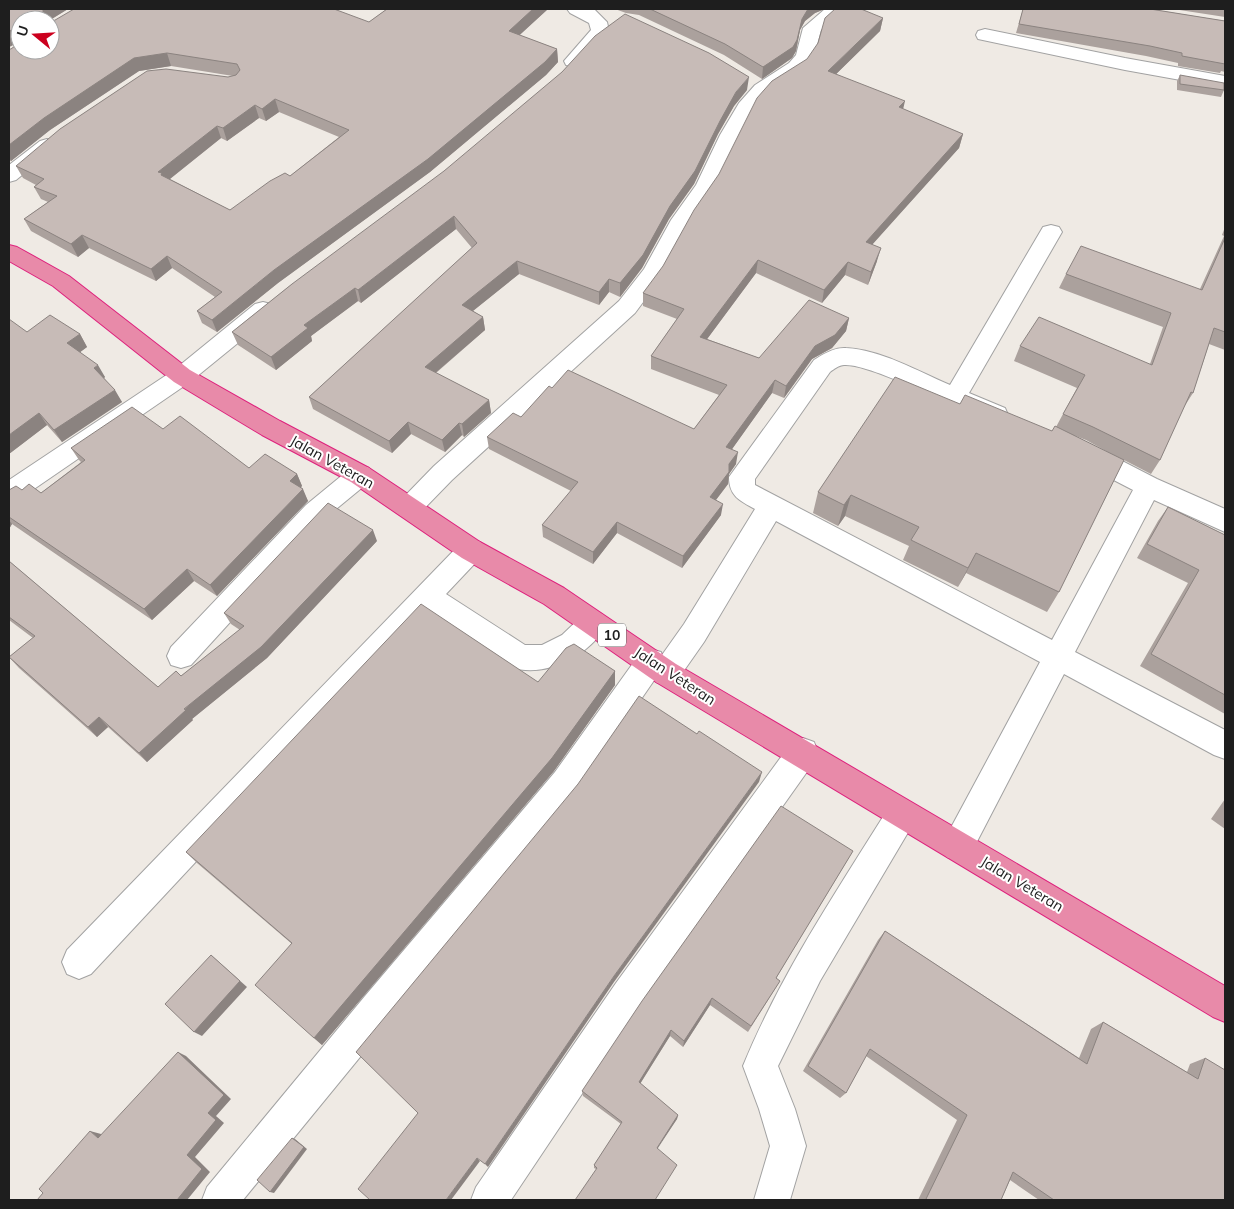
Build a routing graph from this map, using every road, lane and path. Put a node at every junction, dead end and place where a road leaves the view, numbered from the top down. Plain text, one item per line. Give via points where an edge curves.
1 (837, 9) edge
2 (594, 14) edge
3 (985, 34) dead end
4 (561, 73) edge
5 (1225, 82) edge
6 (58, 136) edge
7 (9, 175) edge
8 (1051, 232) dead end
9 (9, 252) edge
10 (279, 296) edge
11 (182, 376) junction
12 (955, 397) junction
13 (1015, 423) edge
14 (1067, 445) edge
15 (360, 475) junction
16 (1148, 486) junction
17 (9, 493) edge
18 (771, 506) junction
19 (409, 508) junction
20 (1225, 520) edge
21 (471, 550) junction
22 (427, 596) junction
23 (593, 622) junction
24 (181, 656) dead end
25 (1059, 656) junction
26 (659, 667) junction
27 (1225, 746) edge
28 (802, 752) junction
29 (902, 814) junction
30 (958, 846) junction
31 (79, 962) dead end
32 (1225, 1005) edge
33 (220, 1200) edge
34 (488, 1200) edge
35 (772, 1200) edge

1 - 19 street via 812,28 805,56 796,67 754,83 746,107 706,187 682,220 653,273 627,307 443,473
2 - 4 street via 600,31
3 - 5 street
6 - 7 street
8 - 12 street
9 - 11 highway, Jalan Veteran / 10 via 61,281
10 - 11 street
11 - 15 highway, Jalan Veteran / 10
11 - 17 street
12 - 13 street
12 - 18 street via 880,364 845,356 832,359 822,366 742,477 745,492
14 - 16 street
15 - 19 highway, Jalan Veteran / 10
15 - 24 street via 315,512
16 - 20 street
16 - 25 street
18 - 25 street
18 - 26 street via 694,633
19 - 21 highway, Jalan Veteran / 10
21 - 22 street
21 - 23 highway, Jalan Veteran / 10 via 554,596
22 - 23 street via 522,658 544,657 572,644
22 - 31 street
23 - 26 highway, Jalan Veteran / 10
25 - 27 street
25 - 30 street
26 - 28 highway, Jalan Veteran / 10
26 - 33 street
28 - 29 highway, Jalan Veteran / 10
28 - 34 street via 628,995
29 - 30 highway, Jalan Veteran / 10
29 - 35 street via 813,961 760,1066 788,1146
30 - 32 highway, Jalan Veteran / 10

